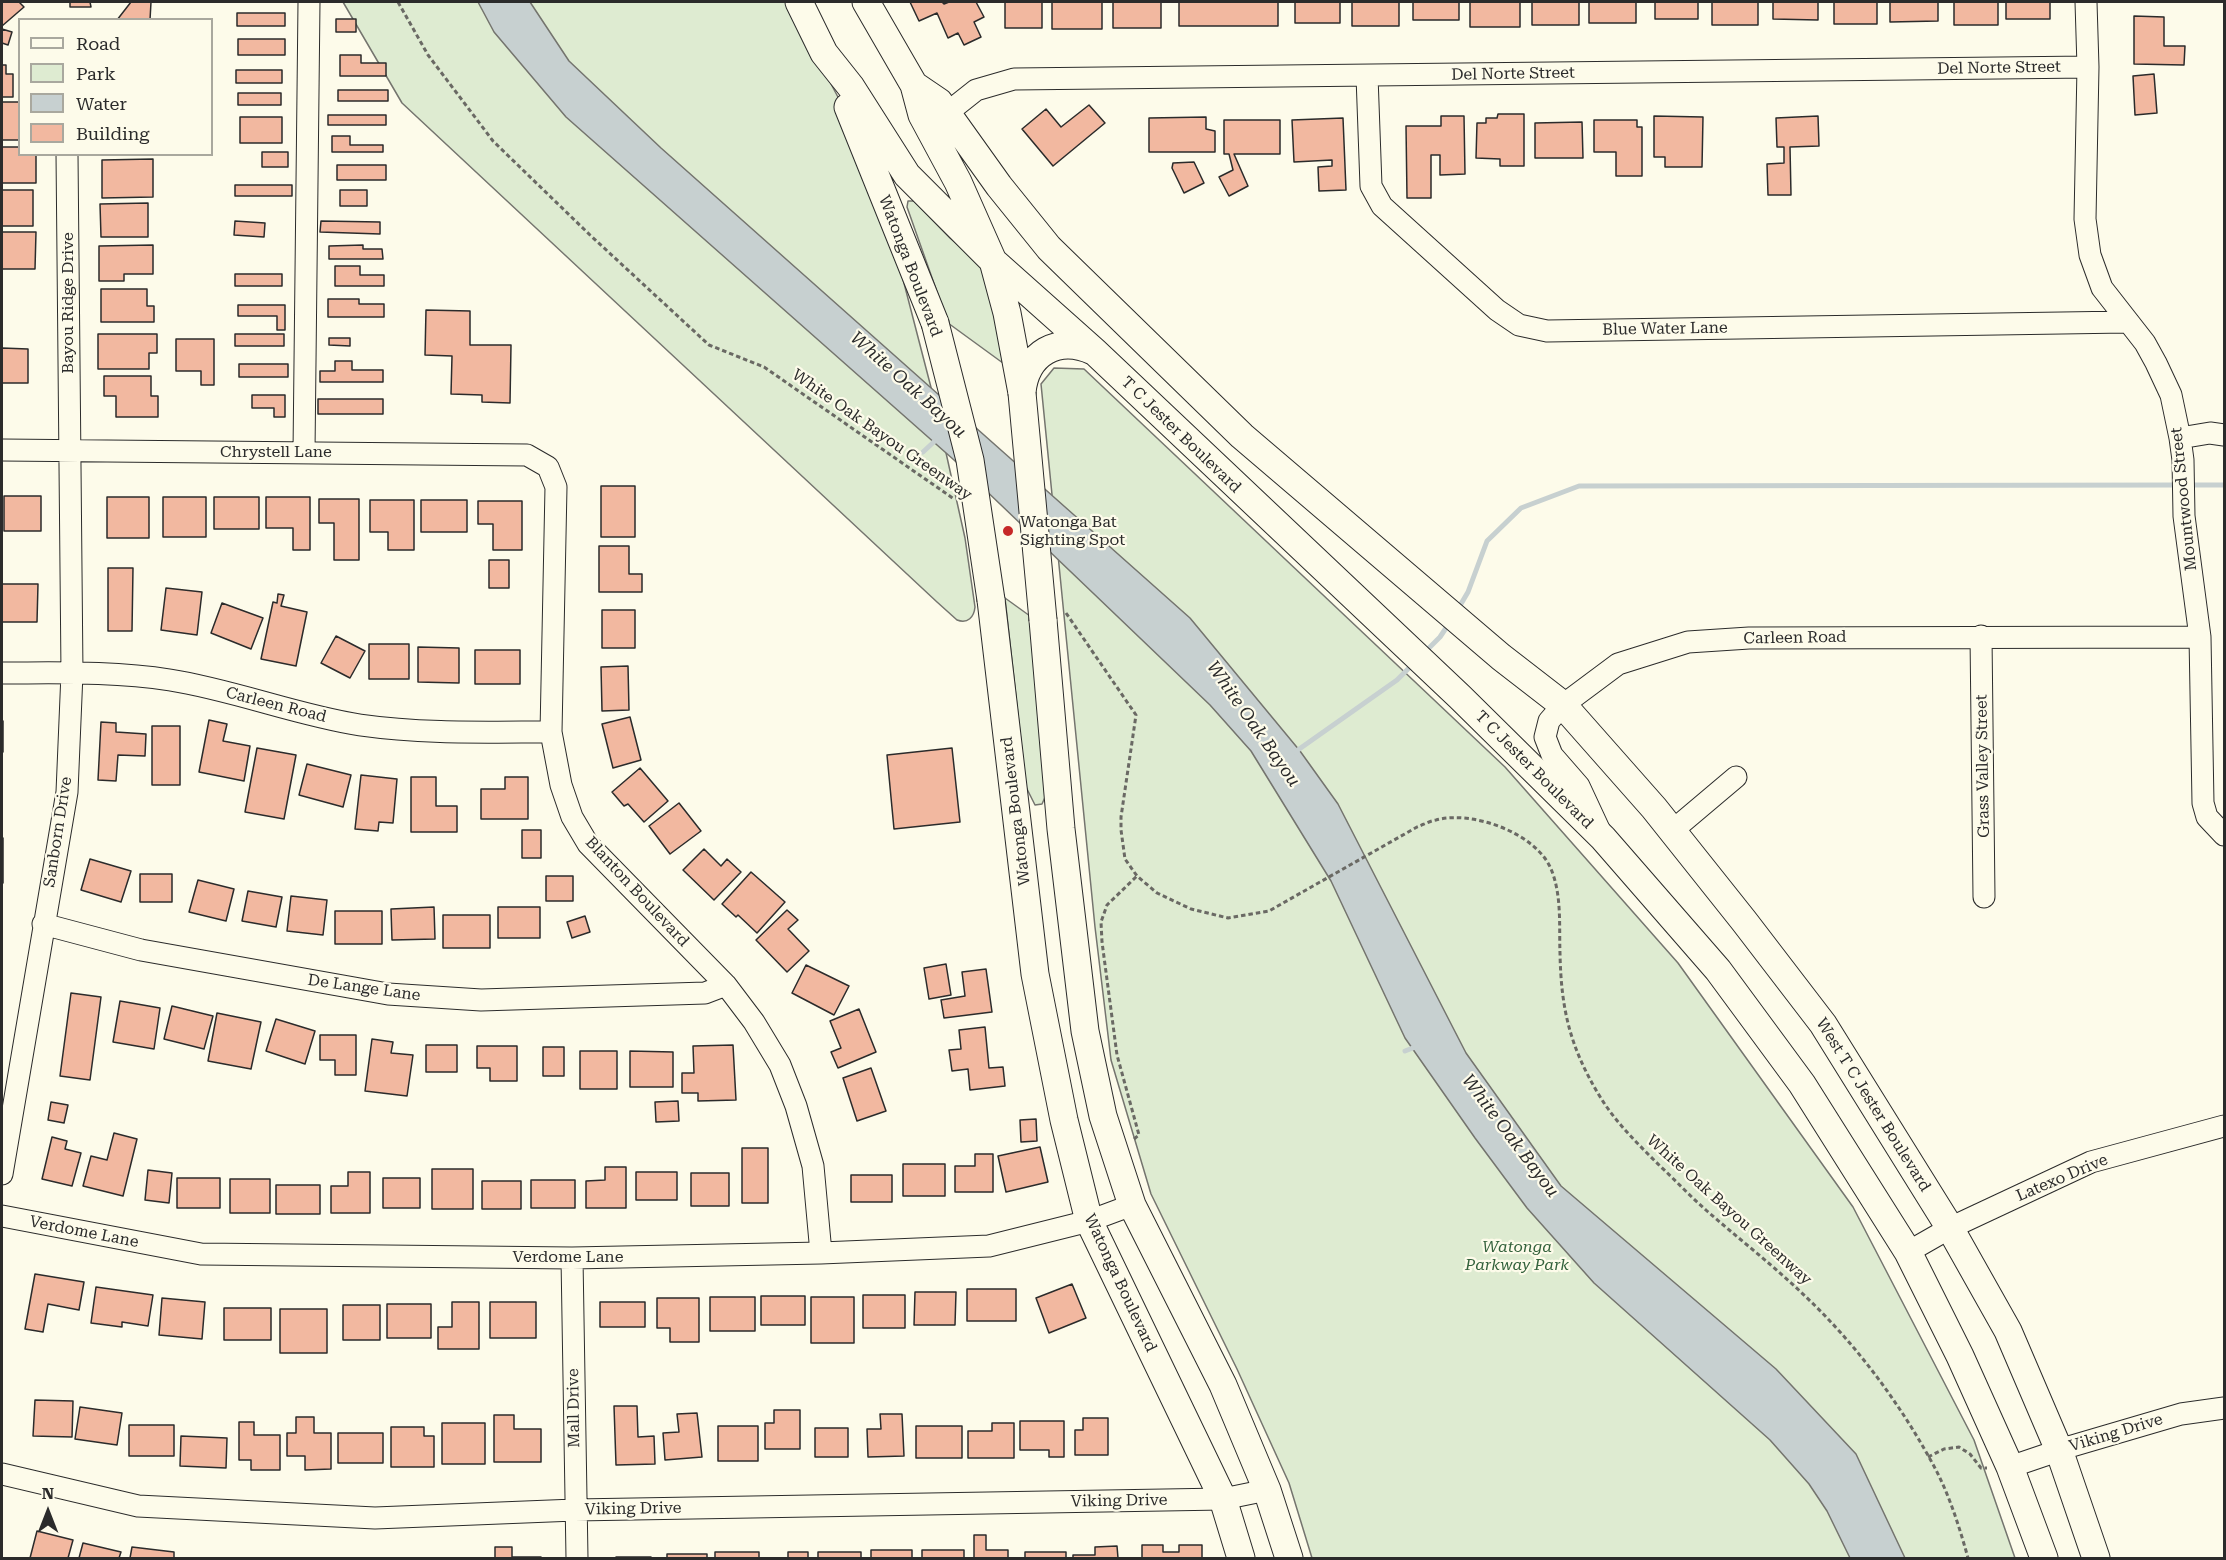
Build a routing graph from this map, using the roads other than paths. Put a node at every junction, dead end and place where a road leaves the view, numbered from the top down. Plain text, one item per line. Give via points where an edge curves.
1 (309, 2) edge
2 (799, 2) edge
3 (866, 2) edge
4 (2086, 2) edge
5 (824, 53) junction
6 (2088, 67) junction
7 (1368, 76) junction
8 (914, 85) junction
9 (947, 113) junction
10 (67, 156) edge
11 (993, 261) junction
12 (2126, 322) junction
13 (1094, 351) junction
14 (1022, 393) junction
15 (2224, 435) edge
16 (1242, 436) junction
17 (2180, 438) junction
18 (2, 450) edge
19 (68, 451) junction
20 (304, 453) junction
21 (1212, 464) junction
22 (548, 467) joint
23 (1981, 636) junction
24 (2200, 637) junction
25 (2, 673) edge
26 (72, 673) junction
27 (1563, 705) junction
28 (551, 732) junction
29 (1736, 777) dead end
30 (1061, 829) junction
31 (1672, 831) junction
32 (1019, 834) junction
33 (2223, 834) edge
34 (1603, 838) junction
35 (1984, 897) dead end
36 (44, 924) junction
37 (726, 985) junction
38 (2224, 1126) edge
39 (2, 1174) edge
40 (1132, 1205) junction
41 (2, 1216) edge
42 (1089, 1221) junction
43 (1950, 1228) junction
44 (1908, 1252) junction
45 (821, 1253) junction
46 (572, 1258) junction
47 (2224, 1408) edge
48 (2059, 1450) junction
49 (2002, 1466) junction
50 (2, 1474) edge
51 (1267, 1490) junction
52 (1223, 1499) junction
53 (575, 1510) junction
54 (577, 1558) edge
55 (1241, 1558) edge
56 (1289, 1558) edge
57 (2044, 1558) edge
58 (2096, 1558) edge

1 - 20 street
2 - 5 main road, T C Jester Boulevard
3 - 8 main road
4 - 6 street, Mountwood Street
5 - 11 main road, T C Jester Boulevard via 851,87 906,175
5 - 32 main road, Watonga Boulevard, bridge via 935,323 970,460
6 - 7 street, Del Norte Street
6 - 12 street, Mountwood Street via 2085,219 2090,255 2102,288
7 - 9 street, Del Norte Street via 1014,79 976,90
7 - 12 street, Blue Water Lane via 1371,186 1382,206 1520,325 1547,331
8 - 9 main road via 939,102
8 - 11 main road via 922,115 958,182
9 - 16 main road via 1049,248
10 - 19 street, Bayou Ridge Drive
11 - 13 main road, T C Jester Boulevard
11 - 14 main road
12 - 17 street, Mountwood Street via 2145,343 2171,395
13 - 14 main road via 1061,345 1041,354 1026,371
13 - 21 main road, T C Jester Boulevard
14 - 30 main road, bridge via 1053,615
15 - 17 street
16 - 21 main road
16 - 27 main road via 1501,657
17 - 24 street, Mountwood Street via 2184,516
18 - 19 street, Chrystell Lane
19 - 20 street, Chrystell Lane
19 - 26 street, Sanborn Drive
20 - 22 street, Chrystell Lane via 527,455
21 - 34 main road, T C Jester Boulevard
22 - 28 street, Blanton Boulevard via 556,487
23 - 24 street, Carleen Road
23 - 27 street, Carleen Road via 1688,642 1618,664
23 - 35 street, Grass Valley Street
24 - 33 street, Mountwood Street via 2203,803 2207,818
25 - 26 street, Carleen Road
26 - 28 street, Carleen Road via 170,680 358,725 435,732
26 - 36 street, Sanborn Drive via 67,792
27 - 31 main road, West T C Jester Boulevard
27 - 34 street, Carleen Road via 1549,721 1545,737 1552,755 1579,786
28 - 37 street, Blanton Boulevard via 561,785 572,817 588,844
29 - 31 street
30 - 32 main road
30 - 40 main road via 1085,1031 1103,1116
31 - 43 main road, West T C Jester Boulevard via 1823,1024
32 - 42 main road, Watonga Boulevard via 1035,974
34 - 44 main road via 1718,970 1802,1084
36 - 37 street, De Lange Lane via 141,950 388,994 481,1000 705,993
36 - 39 street, Sanborn Drive
37 - 45 street, Blanton Boulevard via 780,1065 796,1106 813,1166
38 - 43 street, Latexo Drive via 2091,1162
40 - 42 street, Verdome Lane
40 - 51 main road via 1222,1385
41 - 46 street, Verdome Lane via 201,1254
42 - 45 street, Verdome Lane via 989,1246
42 - 52 main road, Watonga Boulevard
43 - 44 street, Latexo Drive
43 - 48 main road, West T C Jester Boulevard via 2008,1331
44 - 49 main road via 1960,1356
45 - 46 street, Verdome Lane
46 - 53 street, Mall Drive
47 - 48 street, Viking Drive via 2181,1414
48 - 49 street, Viking Drive
48 - 58 main road, West T C Jester Boulevard
49 - 57 main road
50 - 53 street, Viking Drive via 138,1506 375,1518
51 - 52 street, Viking Drive
51 - 56 main road
52 - 53 street, Viking Drive
52 - 55 main road, Watonga Boulevard
53 - 54 street, Mall Drive

